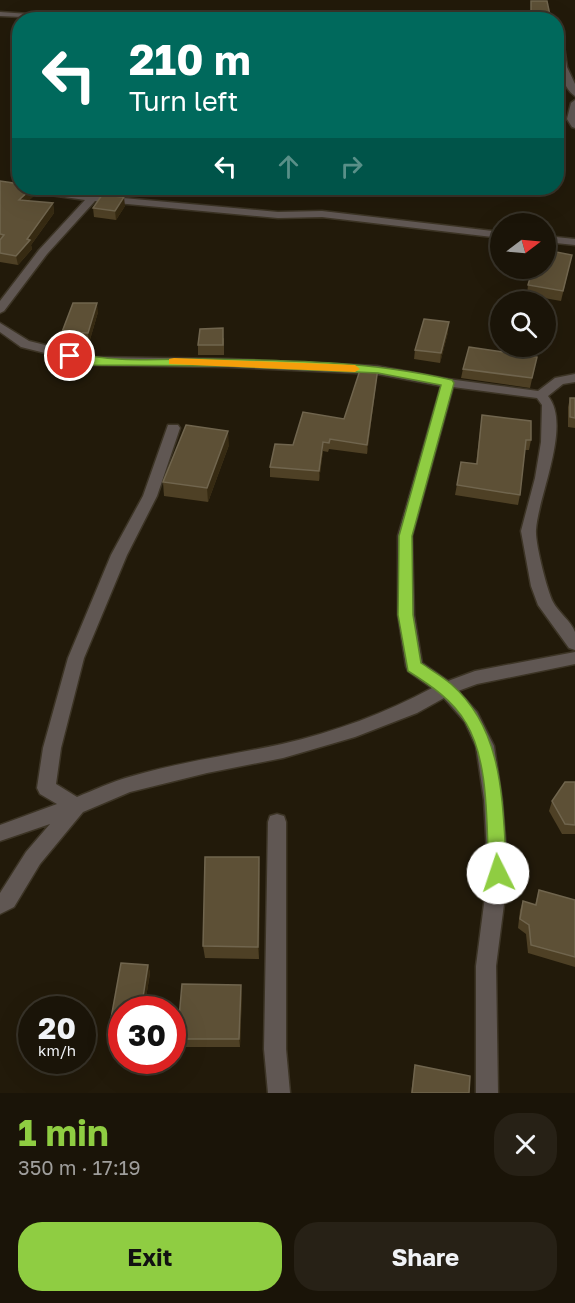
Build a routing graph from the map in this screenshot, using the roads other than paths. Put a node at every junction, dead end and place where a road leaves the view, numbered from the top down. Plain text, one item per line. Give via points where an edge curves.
1 (564, 76) edge
2 (575, 93) edge
3 (575, 104) edge
4 (575, 125) edge
5 (72, 195) edge
6 (96, 195) edge
7 (93, 198) junction
8 (490, 234) edge
9 (556, 240) edge
10 (575, 242) edge
11 (0, 309) edge
12 (0, 327) edge
13 (0, 336) edge
14 (20, 341) junction
15 (575, 378) edge
16 (448, 383) junction
17 (542, 395) junction
18 (173, 428) dead end
19 (575, 644) edge
20 (575, 658) edge
21 (446, 689) junction
22 (76, 806) junction
23 (277, 822) dead end
24 (0, 833) edge
25 (0, 905) edge
26 (279, 1093) edge
27 (487, 1093) edge

1 - 2 street
3 - 4 street
5 - 7 street
6 - 7 street
7 - 8 street via 278,215 322,214
7 - 11 street via 43,252
9 - 10 street
12 - 14 street
13 - 14 street
14 - 16 street via 93,361 378,370
15 - 17 street via 559,381
16 - 17 street
16 - 21 street via 405,536 406,615 414,666
17 - 19 street via 549,405 548,442 528,531 546,605
18 - 22 street via 150,496 119,555 76,658 52,748 46,788
20 - 21 street via 475,678
21 - 22 street via 355,730 283,751 207,765 128,786
21 - 27 street via 471,717 485,746 493,800 498,873 486,966
22 - 24 street
22 - 25 street
23 - 26 street via 275,1048

